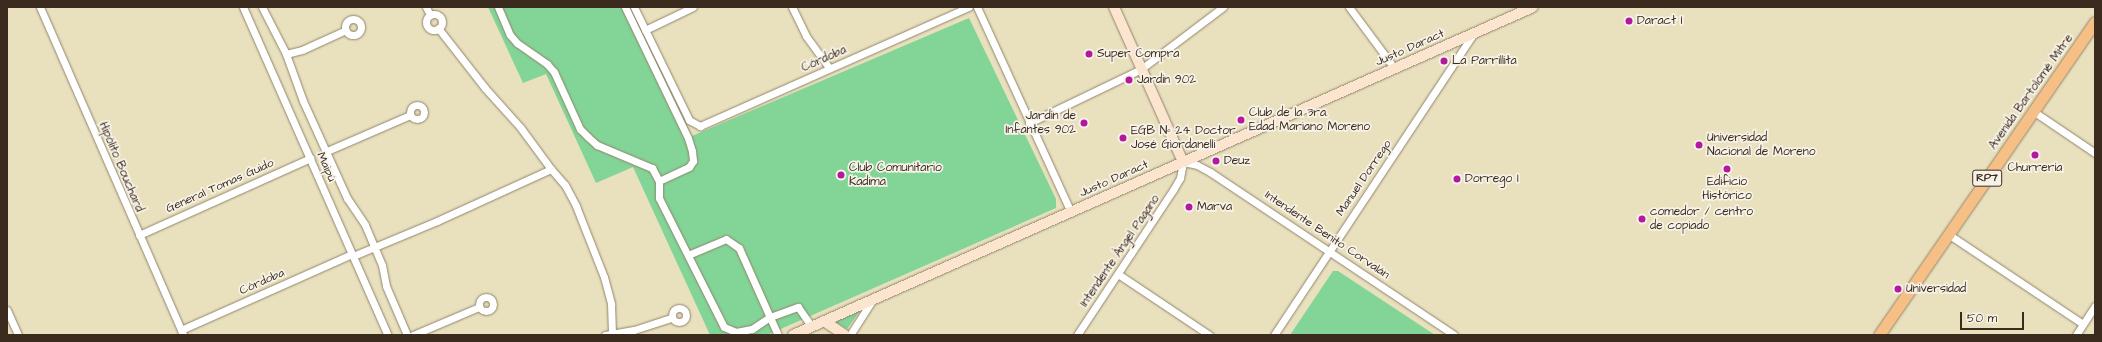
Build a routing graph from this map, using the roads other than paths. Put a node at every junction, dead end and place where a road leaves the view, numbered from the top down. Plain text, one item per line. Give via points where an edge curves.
1 (40, 7) edge
2 (243, 7) edge
3 (262, 7) edge
4 (426, 7) edge
5 (498, 7) edge
6 (625, 7) edge
7 (634, 7) edge
8 (693, 7) edge
9 (792, 7) edge
10 (969, 7) edge
11 (977, 7) edge
12 (1114, 7) edge
13 (1223, 7) edge
14 (1349, 7) edge
15 (1533, 7) edge
16 (430, 15) junction
17 (2095, 22) edge
18 (438, 28) junction
19 (346, 30) dead end
20 (645, 30) junction
21 (1473, 34) junction
22 (286, 54) junction
23 (829, 68) junction
24 (1141, 68) junction
25 (1395, 69) junction
26 (2033, 111) junction
27 (410, 115) dead end
28 (1029, 122) junction
29 (327, 151) junction
30 (2095, 153) edge
31 (310, 158) junction
32 (1183, 162) junction
33 (551, 169) junction
34 (659, 181) junction
35 (1072, 212) junction
36 (1948, 234) junction
37 (139, 235) junction
38 (374, 247) junction
39 (1329, 252) junction
40 (352, 255) junction
41 (688, 255) junction
42 (1118, 274) junction
43 (874, 299) junction
44 (2095, 306) edge
45 (479, 307) dead end
46 (7, 310) edge
47 (770, 317) junction
48 (672, 318) dead end
49 (824, 321) junction
50 (2083, 324) junction
51 (812, 327) junction
52 (182, 333) edge
53 (608, 334) edge
54 (18, 335) edge
55 (388, 335) edge
56 (407, 335) edge
57 (413, 335) edge
58 (778, 335) edge
59 (793, 335) edge
60 (845, 335) edge
61 (850, 335) edge
62 (1077, 335) edge
63 (1209, 335) edge
64 (1274, 335) edge
65 (1454, 335) edge
66 (1879, 335) edge
67 (2076, 335) edge

1 - 37 street, Hipólito Bouchard
2 - 31 street, Maipú
3 - 22 street
4 - 16 street
5 - 34 street via 510,35 517,44 554,72 580,129 588,138 597,145 647,164
6 - 34 street via 692,151 693,161 689,167
7 - 20 street
8 - 20 street
9 - 23 street via 806,36
10 - 23 street, Córdoba
11 - 28 street
12 - 24 street
13 - 24 street
14 - 25 street
15 - 21 street, Justo Daract
16 - 18 street via 427,25 433,30
16 - 18 street via 437,14 441,18 442,25
17 - 26 main road, Avenida Bartolomé Mitre / RP7
18 - 33 street via 485,88 520,127
19 - 22 street via 302,50
20 - 23 street, Córdoba via 689,120 700,126
21 - 25 street, Justo Daract
21 - 39 street, Manuel Dorrego
22 - 29 street via 303,101
24 - 28 street
24 - 32 street
25 - 32 street, Justo Daract
26 - 30 street
26 - 36 main road, Avenida Bartolomé Mitre / RP7
27 - 29 street
28 - 35 street
29 - 38 street via 347,198 361,218
31 - 37 street, General Tomas Guido
31 - 40 street, Maipú
32 - 35 street, Justo Daract
32 - 39 street, Intendente Benito Corvalán via 1197,165 1210,172
32 - 42 street, Intendente Ángel Pagano via 1180,178
33 - 38 street, Córdoba
33 - 53 street via 565,185 576,206 604,277 611,304
34 - 41 street via 659,198
35 - 43 street, Justo Daract
36 - 50 street
36 - 66 main road, Avenida Bartolomé Mitre / RP7
37 - 52 street, Hipólito Bouchard
38 - 40 street, Córdoba
38 - 56 street via 382,265 386,286
39 - 64 street, Manuel Dorrego
39 - 65 street, Intendente Benito Corvalán
40 - 52 street, Córdoba
40 - 55 street, Maipú
41 - 47 street via 724,327 736,332 752,329
41 - 47 street via 726,239 732,242 739,248
42 - 62 street, Intendente Ángel Pagano
42 - 63 street
43 - 49 street, Justo Daract
43 - 61 street
44 - 50 street
45 - 57 street
46 - 54 street
47 - 51 street via 798,307
47 - 58 street
48 - 53 street via 634,330
49 - 51 street, Justo Daract
49 - 60 street
50 - 67 street
51 - 59 street, Justo Daract

